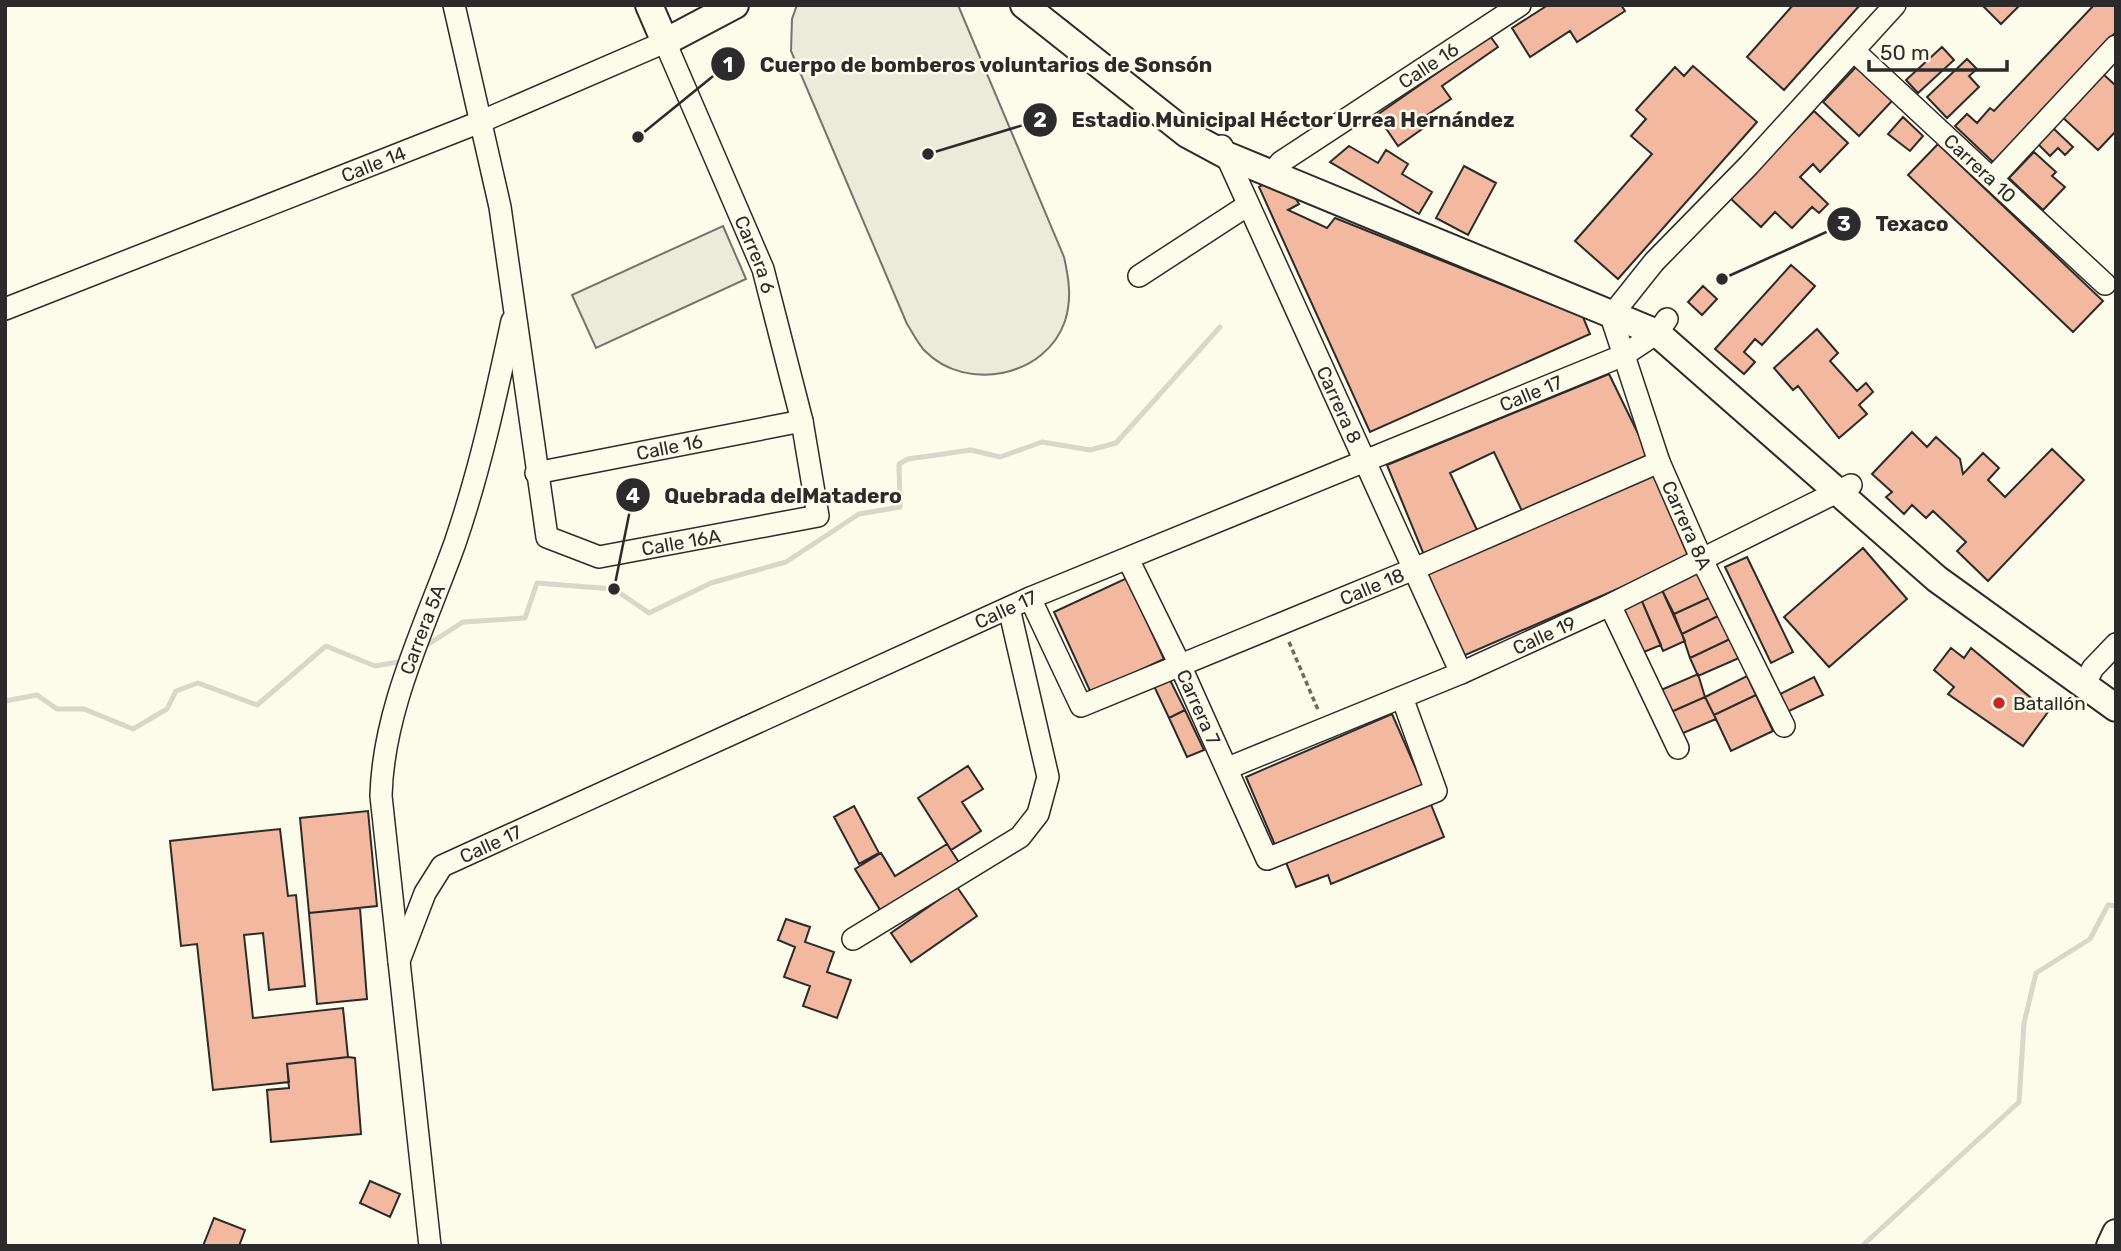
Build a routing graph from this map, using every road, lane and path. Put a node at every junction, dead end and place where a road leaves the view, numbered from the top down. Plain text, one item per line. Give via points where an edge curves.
1 (454, 5) edge
2 (649, 5) edge
3 (735, 5) edge
4 (1024, 5) edge
5 (1046, 5) edge
6 (1520, 5) edge
7 (1895, 5) edge
8 (665, 42) junction
9 (1854, 51) junction
10 (2112, 57) edge
11 (480, 122) junction
12 (1222, 146) junction
13 (1276, 168) junction
14 (1992, 179) junction
15 (1248, 205) junction
16 (1139, 276) dead end
17 (2105, 284) dead end
18 (515, 305) junction
19 (5, 309) edge
20 (1615, 309) junction
21 (1662, 326) junction
22 (1624, 355) junction
23 (802, 421) junction
24 (1365, 462) junction
25 (1659, 462) junction
26 (537, 473) junction
27 (1845, 489) junction
28 (818, 516) joint
29 (547, 537) joint
30 (1128, 559) junction
31 (1702, 560) junction
32 (1414, 569) junction
33 (1030, 598) junction
34 (1610, 605) junction
35 (1009, 608) junction
36 (1281, 624) junction
37 (2116, 644) edge
38 (1180, 665) junction
39 (1461, 673) junction
40 (2089, 676) junction
41 (2116, 684) edge
42 (1403, 699) junction
43 (2116, 708) edge
44 (1784, 726) dead end
45 (1326, 730) junction
46 (1678, 748) dead end
47 (1228, 768) junction
48 (853, 939) dead end
49 (399, 961) junction
50 (2116, 1233) edge
51 (430, 1246) edge
52 (2110, 1246) edge

1 - 11 street, Carrera 5A
2 - 8 main road, Carrera 6
3 - 8 main road, Calle 14
4 - 12 main road via 1187,134
5 - 12 main road
6 - 13 street, Calle 16
7 - 9 street
8 - 11 street, Calle 14
8 - 23 street, Carrera 6 via 762,270
9 - 14 street, Carrera 10
9 - 20 street
10 - 14 street
11 - 18 street, Carrera 5A via 500,207
11 - 19 street, Calle 14
12 - 13 main road
12 - 15 street, Carrera 8
13 - 20 main road
14 - 17 street, Carrera 10
15 - 16 street
15 - 24 street, Carrera 8
18 - 26 street, Carrera 5A
18 - 49 street, Carrera 5A via 475,480 382,760 381,796
20 - 21 main road
20 - 22 street, Carrera 8A
21 - 22 street, Calle 17
21 - 27 main road
22 - 24 street, Calle 17
22 - 25 street, Carrera 8A
23 - 26 street, Calle 16
23 - 28 street, Carrera 6
24 - 30 street, Calle 17
24 - 32 street, Carrera 8
25 - 31 street, Carrera 8A
25 - 32 street, Calle 18
26 - 29 street, Carrera 5A
27 - 31 street, Calle 19
27 - 40 main road
28 - 29 street, Calle 16A via 600,557
30 - 33 street, Calle 17
30 - 38 street, Carrera 7
31 - 34 street, Calle 19
31 - 44 street, Carrera 8A
32 - 36 street, Calle 18
32 - 39 street, Carrera 8
33 - 35 street, Calle 17
33 - 38 street, Calle 18 via 1081,706
34 - 39 street, Calle 19
34 - 46 street
35 - 48 street via 1048,778 1038,814 1020,836
35 - 49 street, Calle 17 via 442,866 425,893
36 - 38 street, Calle 18
36 - 45 path
37 - 40 street
38 - 47 street, Carrera 7
39 - 42 street, Calle 19
40 - 41 main road
40 - 43 main road
42 - 45 street, Calle 19
42 - 47 street, Carrera 7 via 1436,791 1267,859
45 - 47 street, Calle 19
49 - 51 street, Carrera 5A
50 - 52 main road

